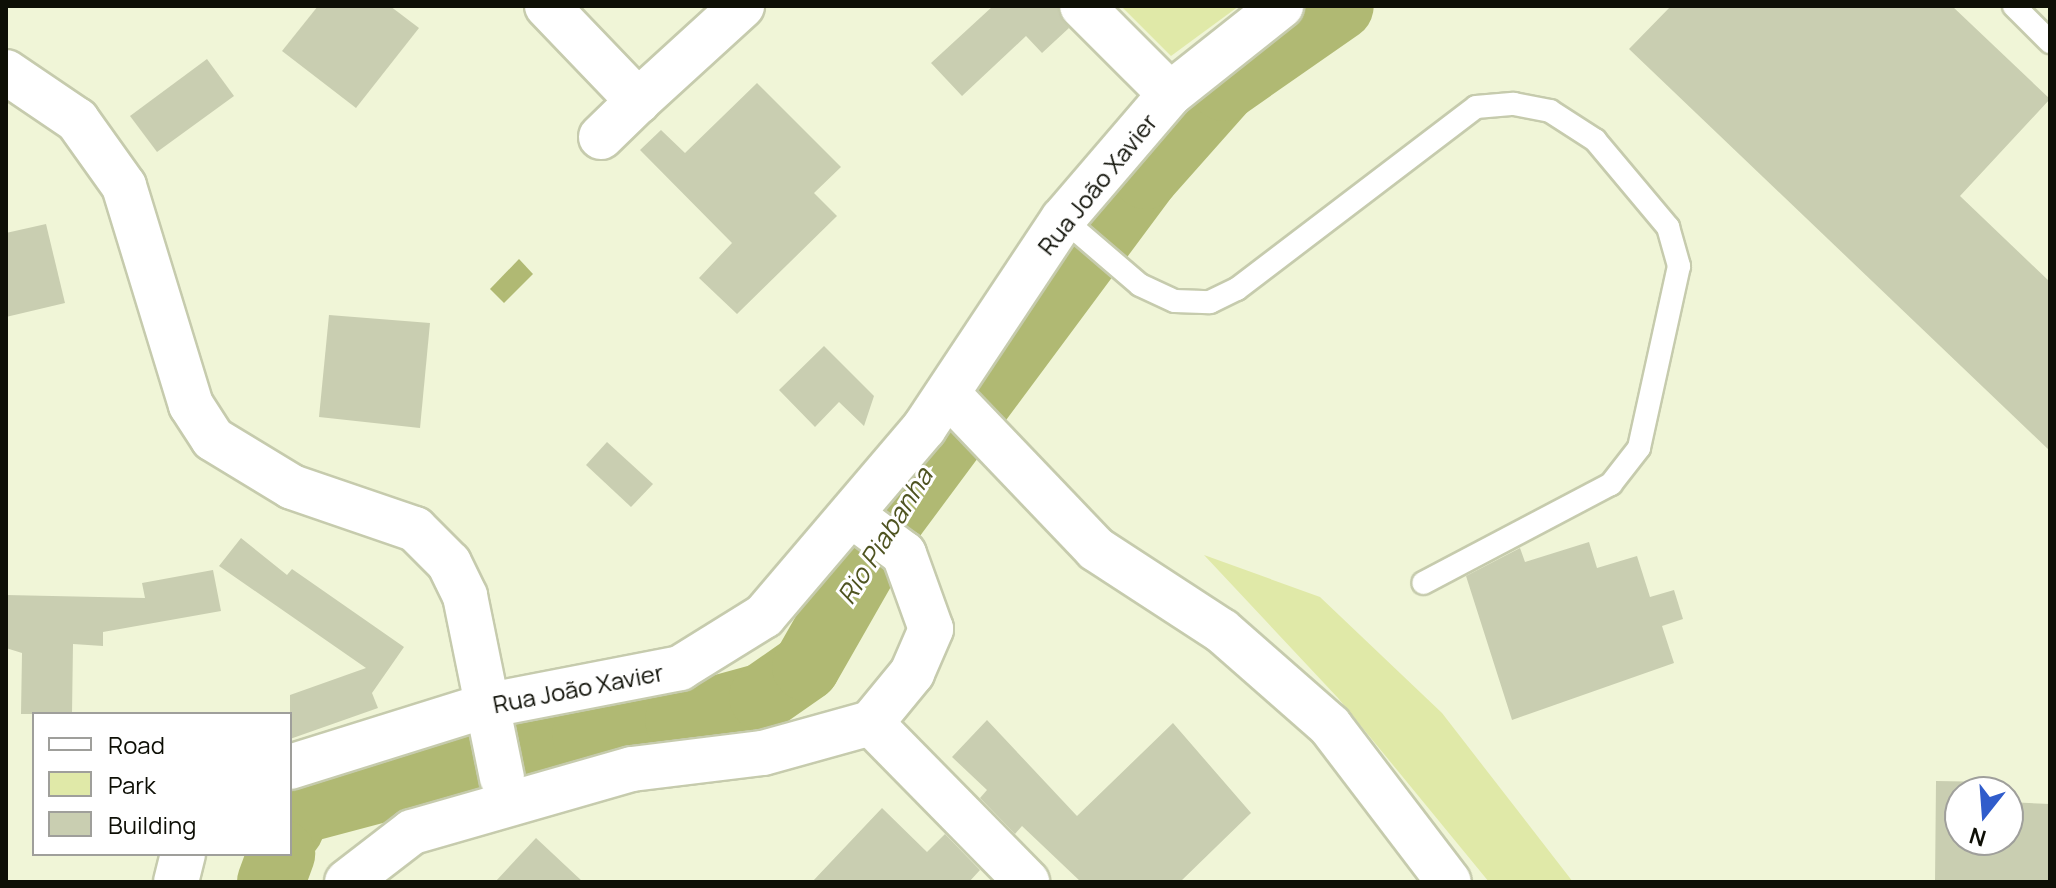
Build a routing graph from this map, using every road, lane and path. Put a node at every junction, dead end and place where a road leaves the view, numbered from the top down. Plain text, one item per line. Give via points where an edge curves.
1 (547, 6) edge
2 (742, 6) edge
3 (1082, 6) edge
4 (1281, 6) edge
5 (2014, 6) edge
6 (2050, 42) edge
7 (6, 72) edge
8 (1170, 94) junction
9 (638, 101) junction
10 (601, 137) dead end
11 (1067, 224) junction
12 (949, 395) junction
13 (862, 522) junction
14 (1423, 583) dead end
15 (487, 717) junction
16 (871, 723) junction
17 (292, 766) edge
18 (502, 778) dead end
19 (182, 856) edge
20 (176, 882) edge
21 (347, 882) edge
22 (1027, 882) edge
23 (1449, 882) edge

1 - 9 street
2 - 9 street
3 - 8 street
4 - 8 street, Rua João Xavier
5 - 6 lane
7 - 15 street via 77,120 124,186 191,405 213,439 292,487 389,516 443,555 465,596
8 - 11 street, Rua João Xavier
9 - 10 street
11 - 12 street, Rua João Xavier
11 - 14 lane via 1098,253 1175,301 1210,302 1237,289 1476,107 1514,104 1550,111 1595,140 1668,227 1679,266 1675,311 1639,448 1611,484
12 - 13 street, Rua João Xavier
12 - 23 street via 1096,549 1222,631 1330,726
13 - 15 street, Rua João Xavier via 764,616 680,668
13 - 16 street via 904,554 931,629 912,673
15 - 17 street, Rua João Xavier
15 - 18 street
16 - 21 street via 763,753 632,769 412,832
16 - 22 street
19 - 20 street

